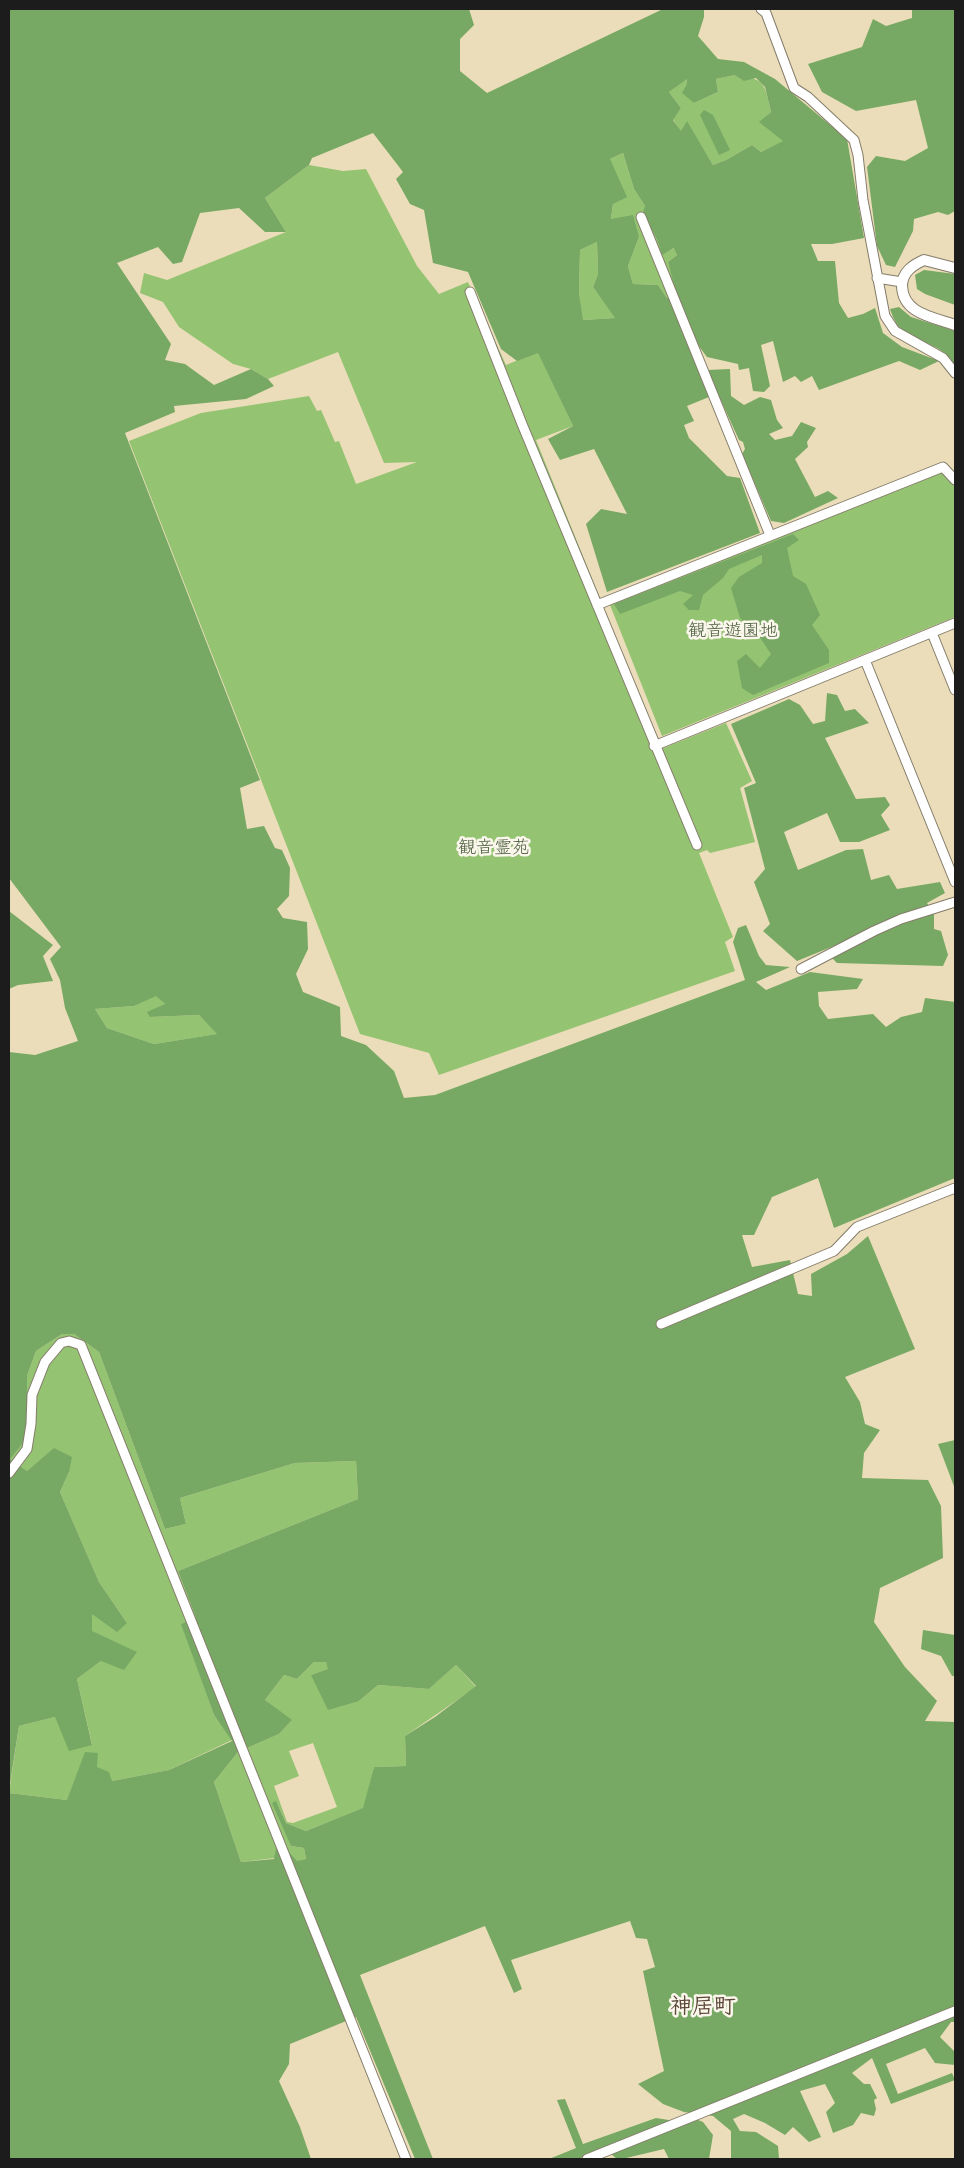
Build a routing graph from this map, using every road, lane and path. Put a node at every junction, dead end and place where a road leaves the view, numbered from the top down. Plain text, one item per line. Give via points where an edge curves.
1 (761, 9) edge
2 (641, 217) dead end
3 (955, 268) edge
4 (877, 278) junction
5 (902, 282) junction
6 (470, 292) dead end
7 (955, 325) edge
8 (955, 373) edge
9 (955, 480) edge
10 (770, 535) junction
11 (597, 605) junction
12 (955, 623) edge
13 (932, 633) junction
14 (865, 660) junction
15 (955, 690) edge
16 (654, 746) junction
17 (697, 845) dead end
18 (955, 882) edge
19 (955, 902) edge
20 (801, 969) dead end
21 (955, 1188) edge
22 (661, 1324) dead end
23 (9, 1473) edge
24 (955, 2011) edge
25 (406, 2159) edge
26 (587, 2159) edge

1 - 4 street via 766,13 794,88 854,140
2 - 10 street
3 - 5 street via 924,260 912,265
4 - 5 street
4 - 8 street via 885,316 895,331 944,358
5 - 7 street via 908,306
6 - 11 street
9 - 10 street via 942,467
10 - 11 street
11 - 16 street
12 - 13 street
13 - 14 street
13 - 15 street
14 - 16 street
14 - 18 street
16 - 17 street
19 - 20 street via 874,930
21 - 22 street via 856,1227 834,1252
23 - 25 street via 27,1449 32,1424 32,1395 45,1362 61,1343 69,1341 81,1345
24 - 26 street

